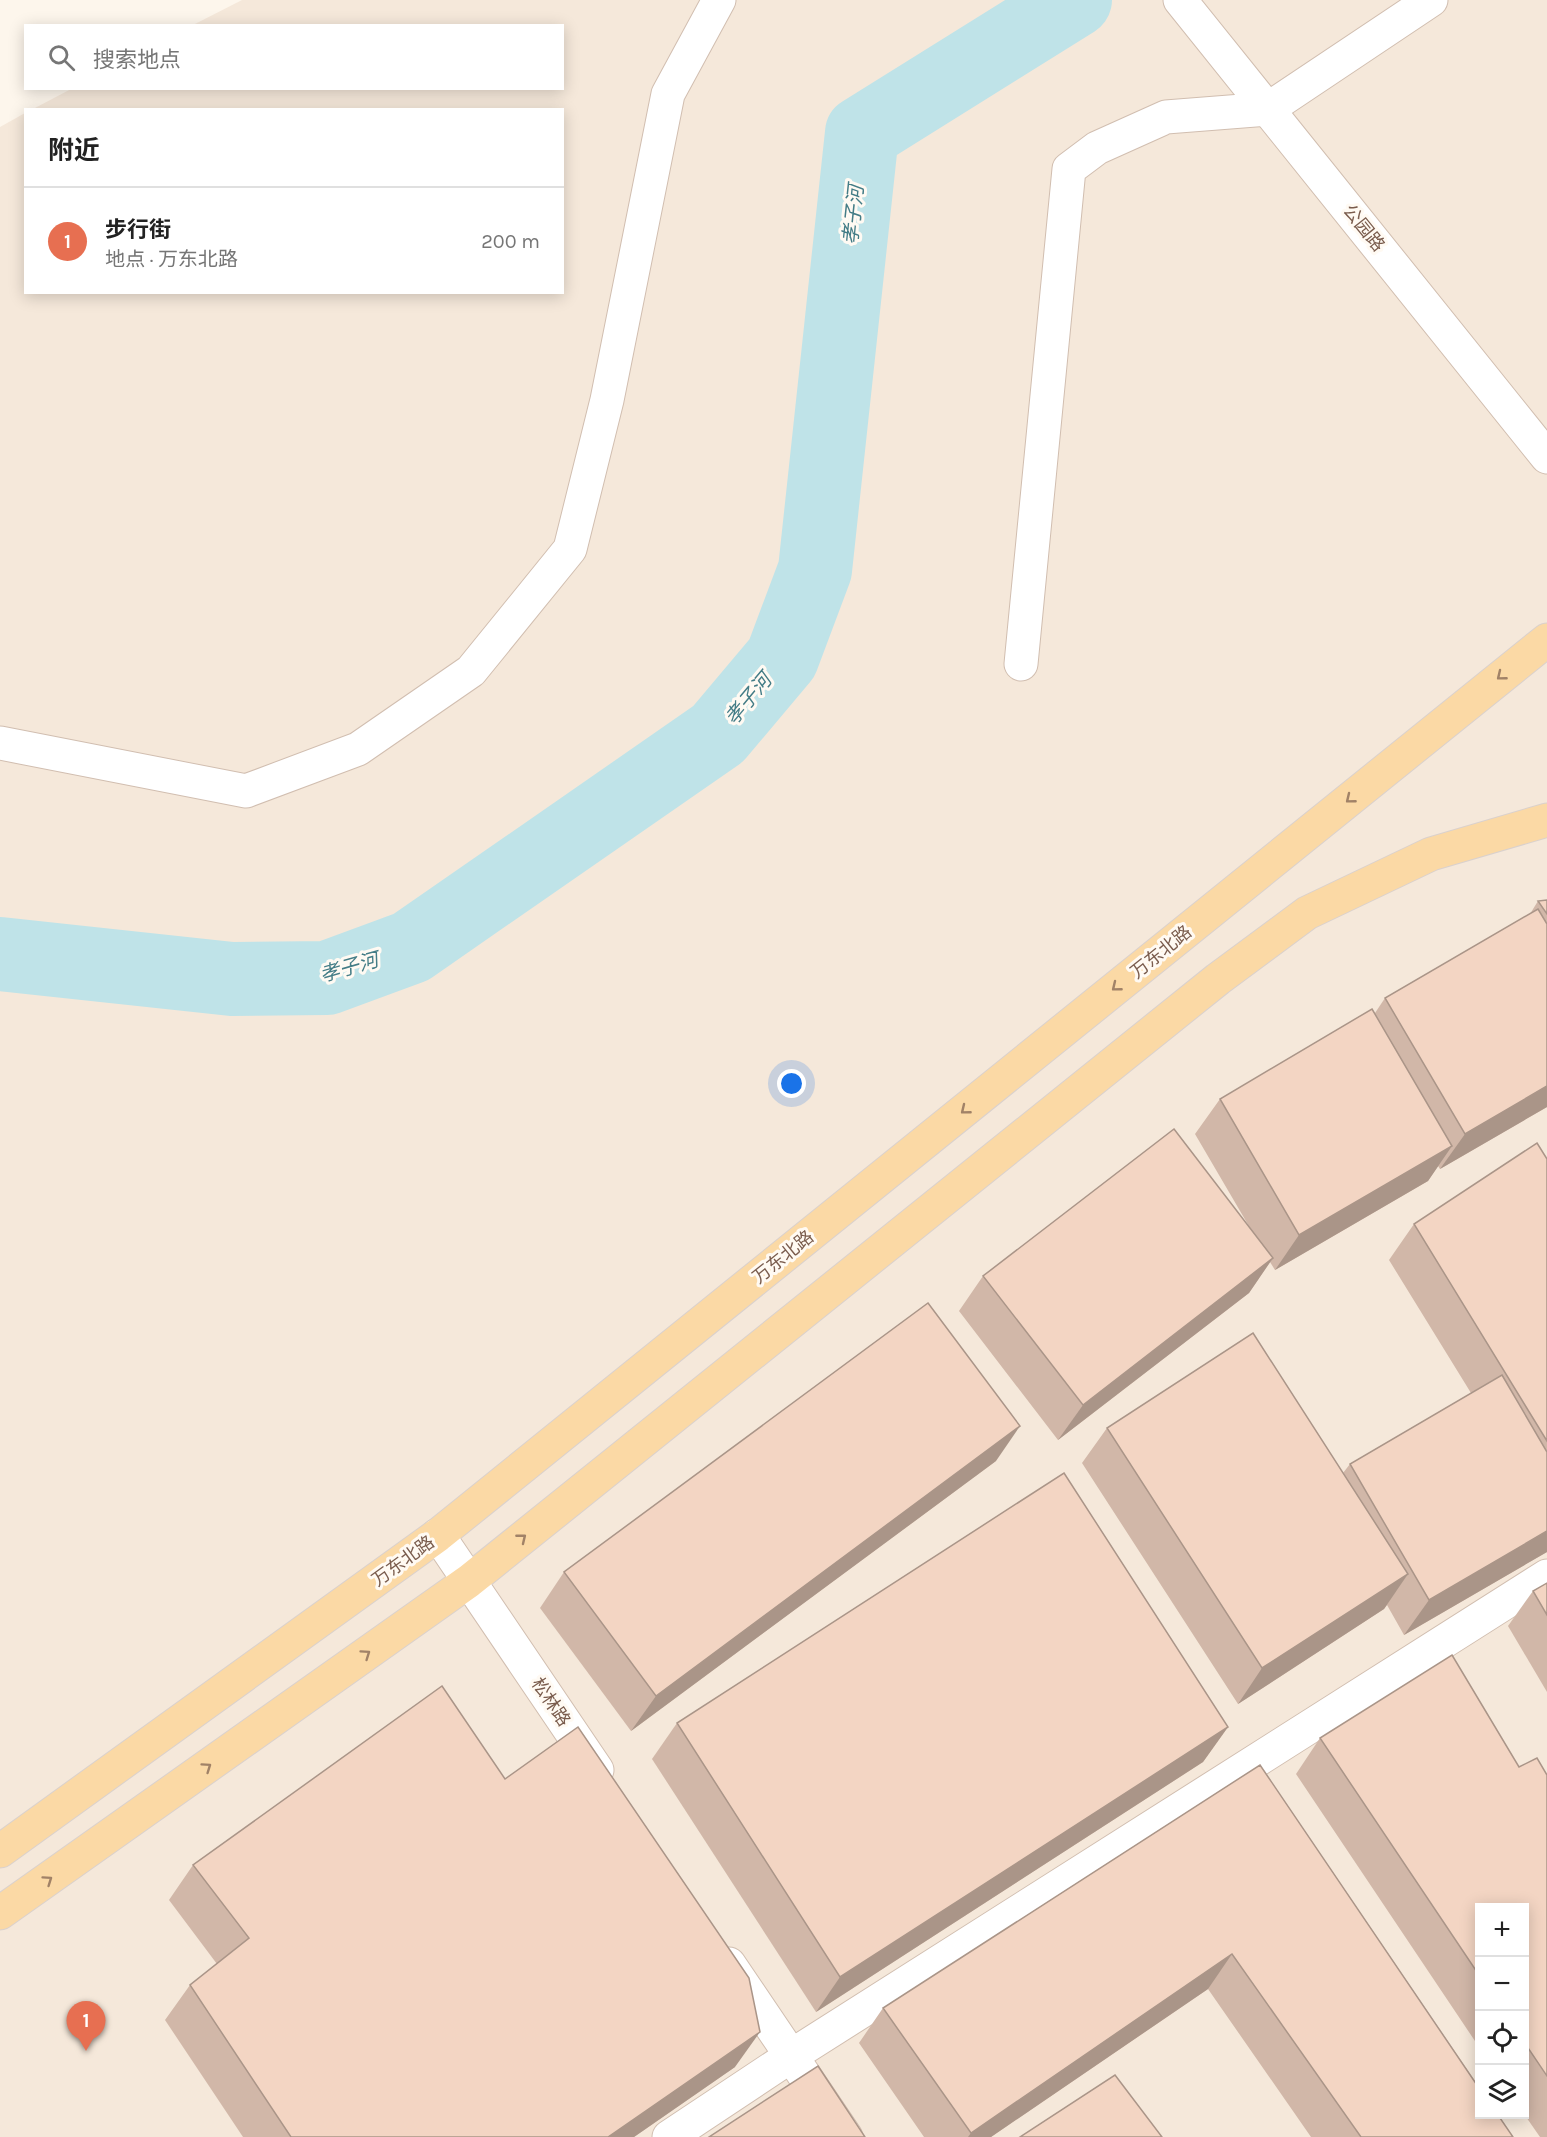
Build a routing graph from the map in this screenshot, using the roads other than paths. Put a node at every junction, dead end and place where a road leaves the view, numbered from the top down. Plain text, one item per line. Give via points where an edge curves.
1 (719, 0) edge
2 (1180, 0) edge
3 (1431, 0) edge
4 (1268, 109) junction
5 (1547, 457) edge
6 (1547, 640) edge
7 (1021, 664) dead end
8 (0, 743) edge
9 (1547, 820) edge
10 (438, 1536) junction
11 (1547, 1576) edge
12 (469, 1581) junction
13 (616, 1799) edge
14 (0, 1851) edge
15 (0, 1913) edge
16 (711, 1937) edge
17 (791, 2056) junction
18 (669, 2137) edge
19 (846, 2137) edge

1 - 8 street via 668,94 608,400 570,549 471,671 358,749 246,791
2 - 4 street, 公园路
3 - 4 street
4 - 5 street, 公园路
4 - 7 street via 1166,117 1097,148 1069,169
6 -> 10 main road, 万东北路
12 -> 9 main road via 1218,979 1307,913 1431,855
10 - 12 street, 松林路
10 - 14 main road, 万东北路
11 - 17 street via 1256,1774
12 - 13 street, 松林路
15 -> 12 main road
16 - 17 street
17 - 18 street
17 - 19 street

